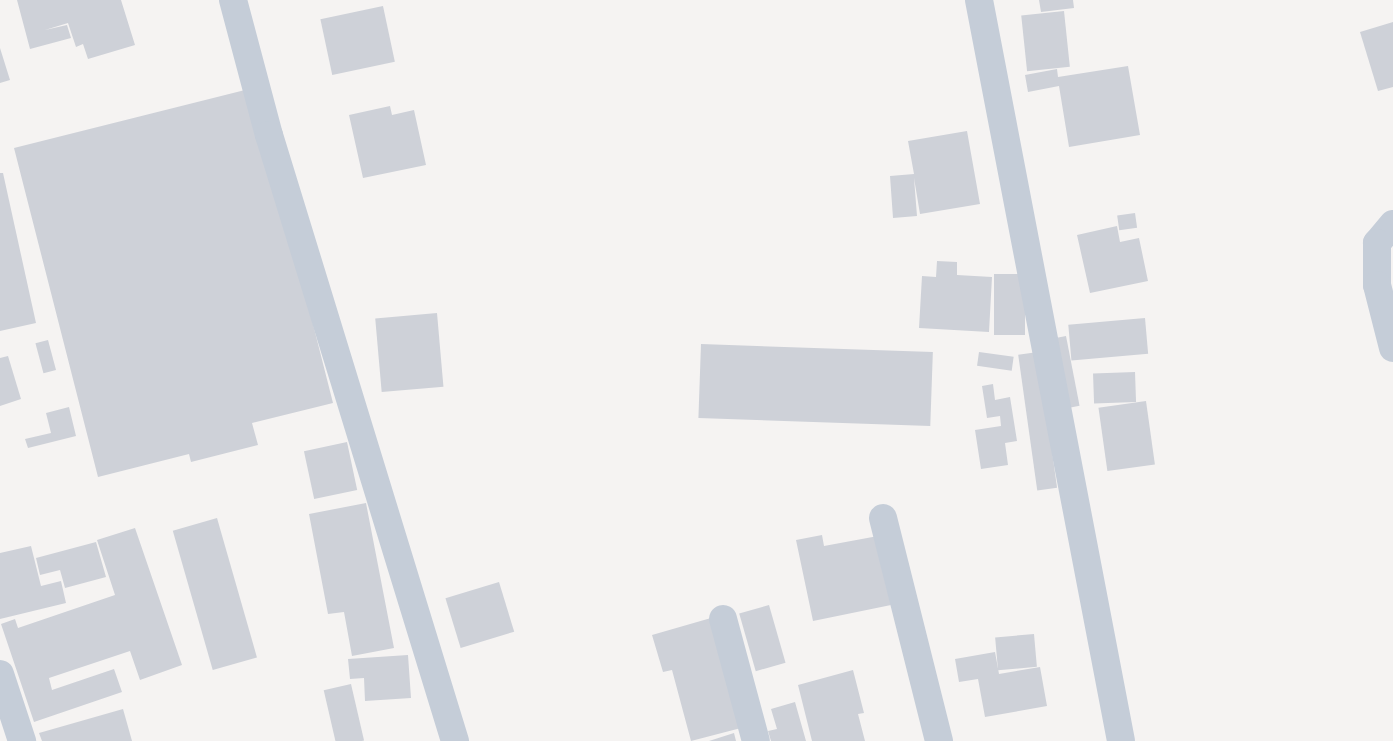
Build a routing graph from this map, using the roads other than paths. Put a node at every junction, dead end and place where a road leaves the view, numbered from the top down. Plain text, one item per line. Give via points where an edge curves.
1 (233, 0) edge
2 (979, 0) edge
3 (1393, 224) edge
4 (1393, 348) edge
5 (883, 518) dead end
6 (723, 619) dead end
7 (0, 674) edge
8 (22, 741) edge
9 (455, 741) edge
10 (756, 741) edge
11 (939, 741) edge
12 (1121, 741) edge

1 - 9 street via 269,135
2 - 12 street
3 - 4 street via 1377,243 1377,276 1383,320
5 - 11 street
6 - 10 street
7 - 8 street

